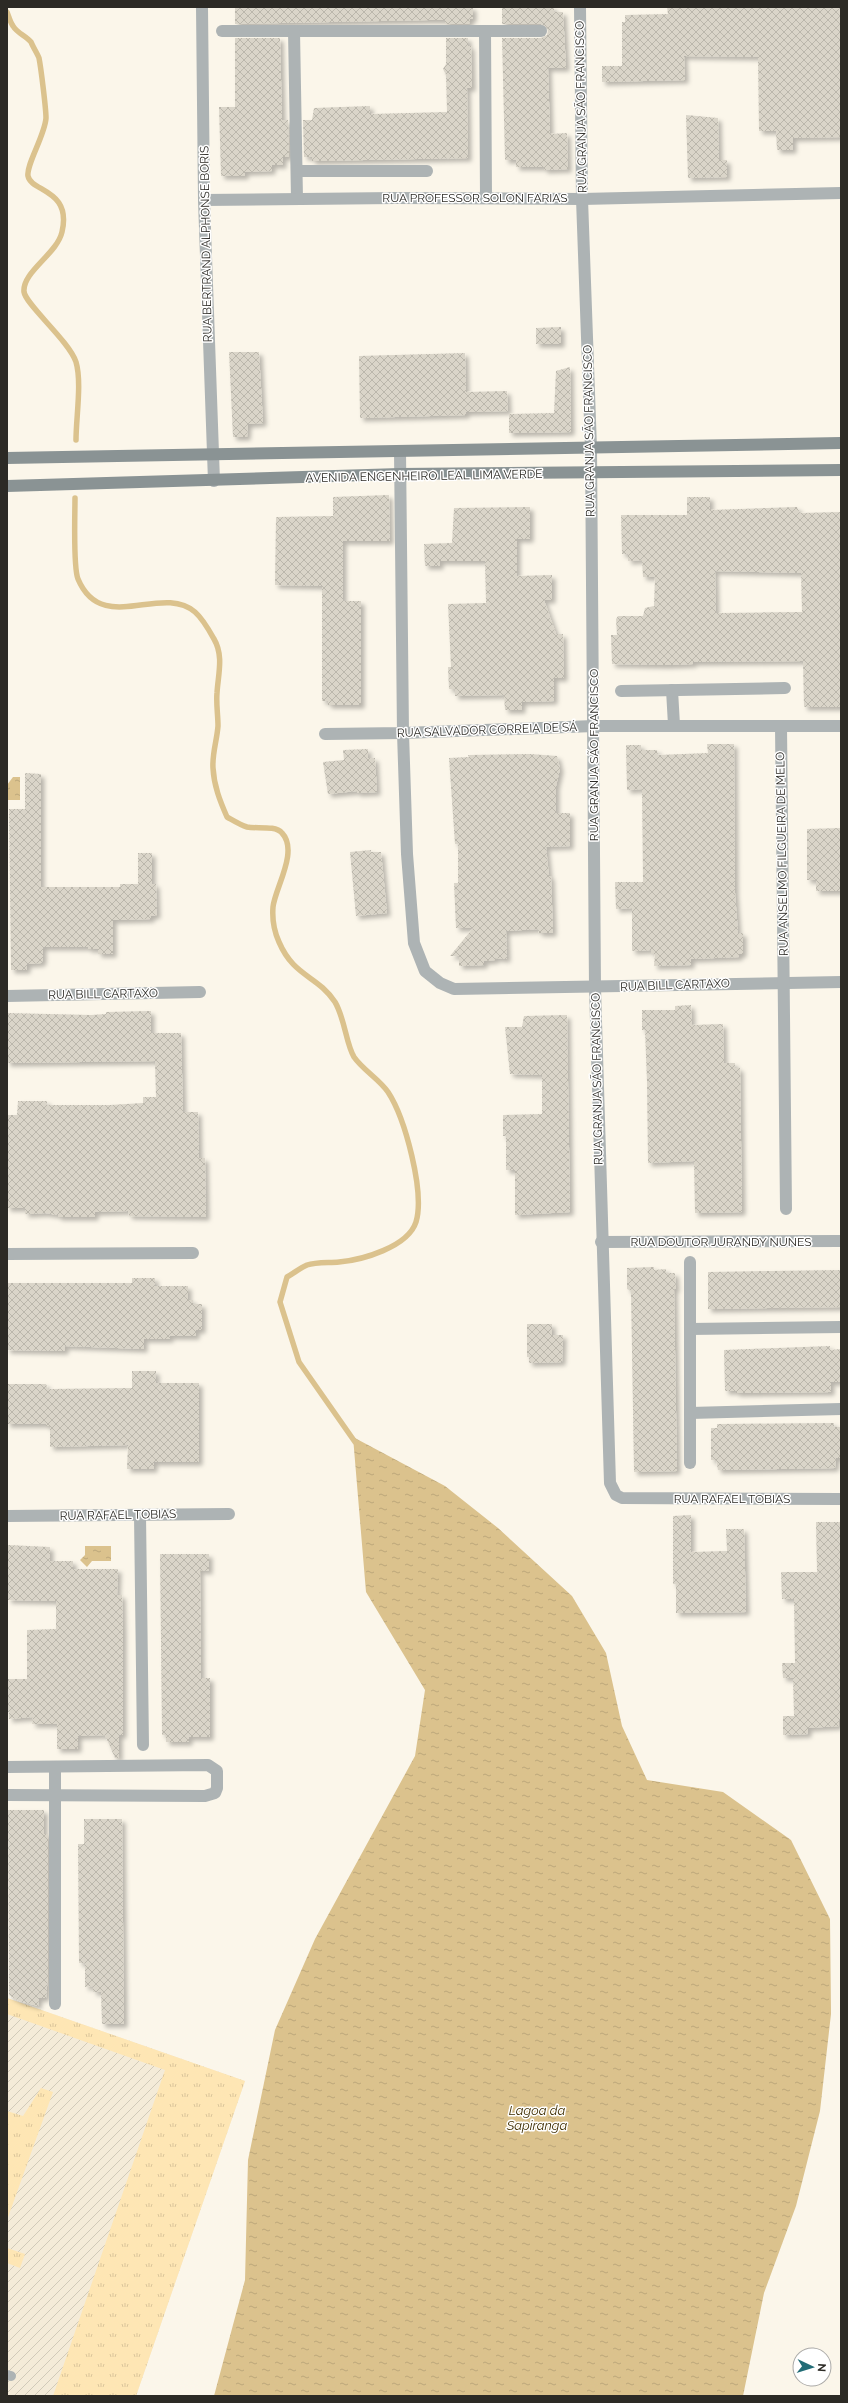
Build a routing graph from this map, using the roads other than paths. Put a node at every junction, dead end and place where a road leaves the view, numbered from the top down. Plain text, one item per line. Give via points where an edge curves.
1 (202, 7) edge
2 (580, 7) edge
3 (222, 31) dead end
4 (294, 31) junction
5 (485, 31) junction
6 (541, 31) dead end
7 (298, 171) junction
8 (427, 171) dead end
9 (841, 193) edge
10 (486, 198) junction
11 (297, 199) junction
12 (582, 199) junction
13 (204, 200) junction
14 (841, 443) edge
15 (591, 448) junction
16 (400, 451) junction
17 (212, 453) junction
18 (7, 458) edge
19 (841, 470) edge
20 (400, 474) junction
21 (590, 474) junction
22 (214, 481) junction
23 (7, 486) edge
24 (785, 688) dead end
25 (672, 690) junction
26 (620, 691) dead end
27 (674, 725) junction
28 (594, 726) junction
29 (781, 726) junction
30 (841, 726) edge
31 (325, 734) dead end
32 (403, 734) junction
33 (783, 982) junction
34 (841, 982) edge
35 (595, 988) junction
36 (200, 992) dead end
37 (7, 996) edge
38 (786, 1209) dead end
39 (841, 1241) edge
40 (601, 1242) junction
41 (193, 1253) dead end
42 (7, 1254) edge
43 (690, 1262) dead end
44 (841, 1327) edge
45 (690, 1329) junction
46 (841, 1409) edge
47 (690, 1413) junction
48 (690, 1463) dead end
49 (622, 1498) joint
50 (841, 1500) edge
51 (229, 1514) dead end
52 (140, 1515) junction
53 (7, 1516) edge
54 (143, 1745) dead end
55 (7, 1767) edge
56 (55, 1767) junction
57 (7, 1795) edge
58 (56, 1795) junction
59 (55, 2004) dead end

1 - 13 street, RUA BERTRAND ALPHONSE BORIS
2 - 12 street, RUA GRANJA SÃO FRANCISCO
3 - 4 street
4 - 5 street
4 - 7 street
5 - 6 street
5 - 10 street
7 - 8 street
7 - 11 street
9 - 12 street, RUA PROFESSOR SOLON FARIAS
10 - 11 street, RUA PROFESSOR SOLON FARIAS
10 - 12 street, RUA PROFESSOR SOLON FARIAS
11 - 13 street, RUA PROFESSOR SOLON FARIAS
12 - 15 street, RUA GRANJA SÃO FRANCISCO
13 - 17 street, RUA BERTRAND ALPHONSE BORIS
14 - 15 main road
15 - 16 main road
15 - 21 street, RUA GRANJA SÃO FRANCISCO
16 - 17 main road
16 - 20 street, RUA BILL CARTAXO
17 - 18 main road
17 - 22 street, RUA BERTRAND ALPHONSE BORIS
19 - 21 main road, AVENIDA ENGENHEIRO LEAL LIMA VERDE
20 - 21 main road, AVENIDA ENGENHEIRO LEAL LIMA VERDE
20 - 22 main road, AVENIDA ENGENHEIRO LEAL LIMA VERDE
20 - 32 street, RUA BILL CARTAXO
21 - 28 street, RUA GRANJA SÃO FRANCISCO
22 - 23 main road, AVENIDA ENGENHEIRO LEAL LIMA VERDE
24 - 25 street
25 - 26 street
25 - 27 street
27 - 28 street, RUA SALVADOR CORREIA DE SÁ
27 - 29 street, RUA SALVADOR CORREIA DE SÁ
28 - 32 street, RUA SALVADOR CORREIA DE SÁ
28 - 35 street, RUA GRANJA SÃO FRANCISCO
29 - 30 street, RUA SALVADOR CORREIA DE SÁ
29 - 33 street, RUA ANSELMO FILGUEIRA DE MELO
31 - 32 street, RUA SALVADOR CORREIA DE SÁ
32 - 35 street, RUA BILL CARTAXO via 407,854 414,943 425,971 440,983 454,989
33 - 34 street, RUA BILL CARTAXO
33 - 35 street, RUA BILL CARTAXO
33 - 38 street, RUA ANSELMO FILGUEIRA DE MELO
35 - 40 street, RUA GRANJA SÃO FRANCISCO
36 - 37 street, RUA BILL CARTAXO
39 - 40 street, RUA DOUTOR JURANDY NUNES
40 - 49 street, RUA GRANJA SÃO FRANCISCO via 609,1474 612,1489
41 - 42 street
43 - 45 street
44 - 45 street
45 - 47 street
46 - 47 street
47 - 48 street
49 - 50 street, RUA RAFAEL TOBIAS
51 - 52 street, RUA RAFAEL TOBIAS
52 - 53 street, RUA RAFAEL TOBIAS
52 - 54 street
55 - 56 street
56 - 58 street
56 - 58 street via 208,1765 218,1771 216,1791 209,1795
57 - 58 street
58 - 59 street

